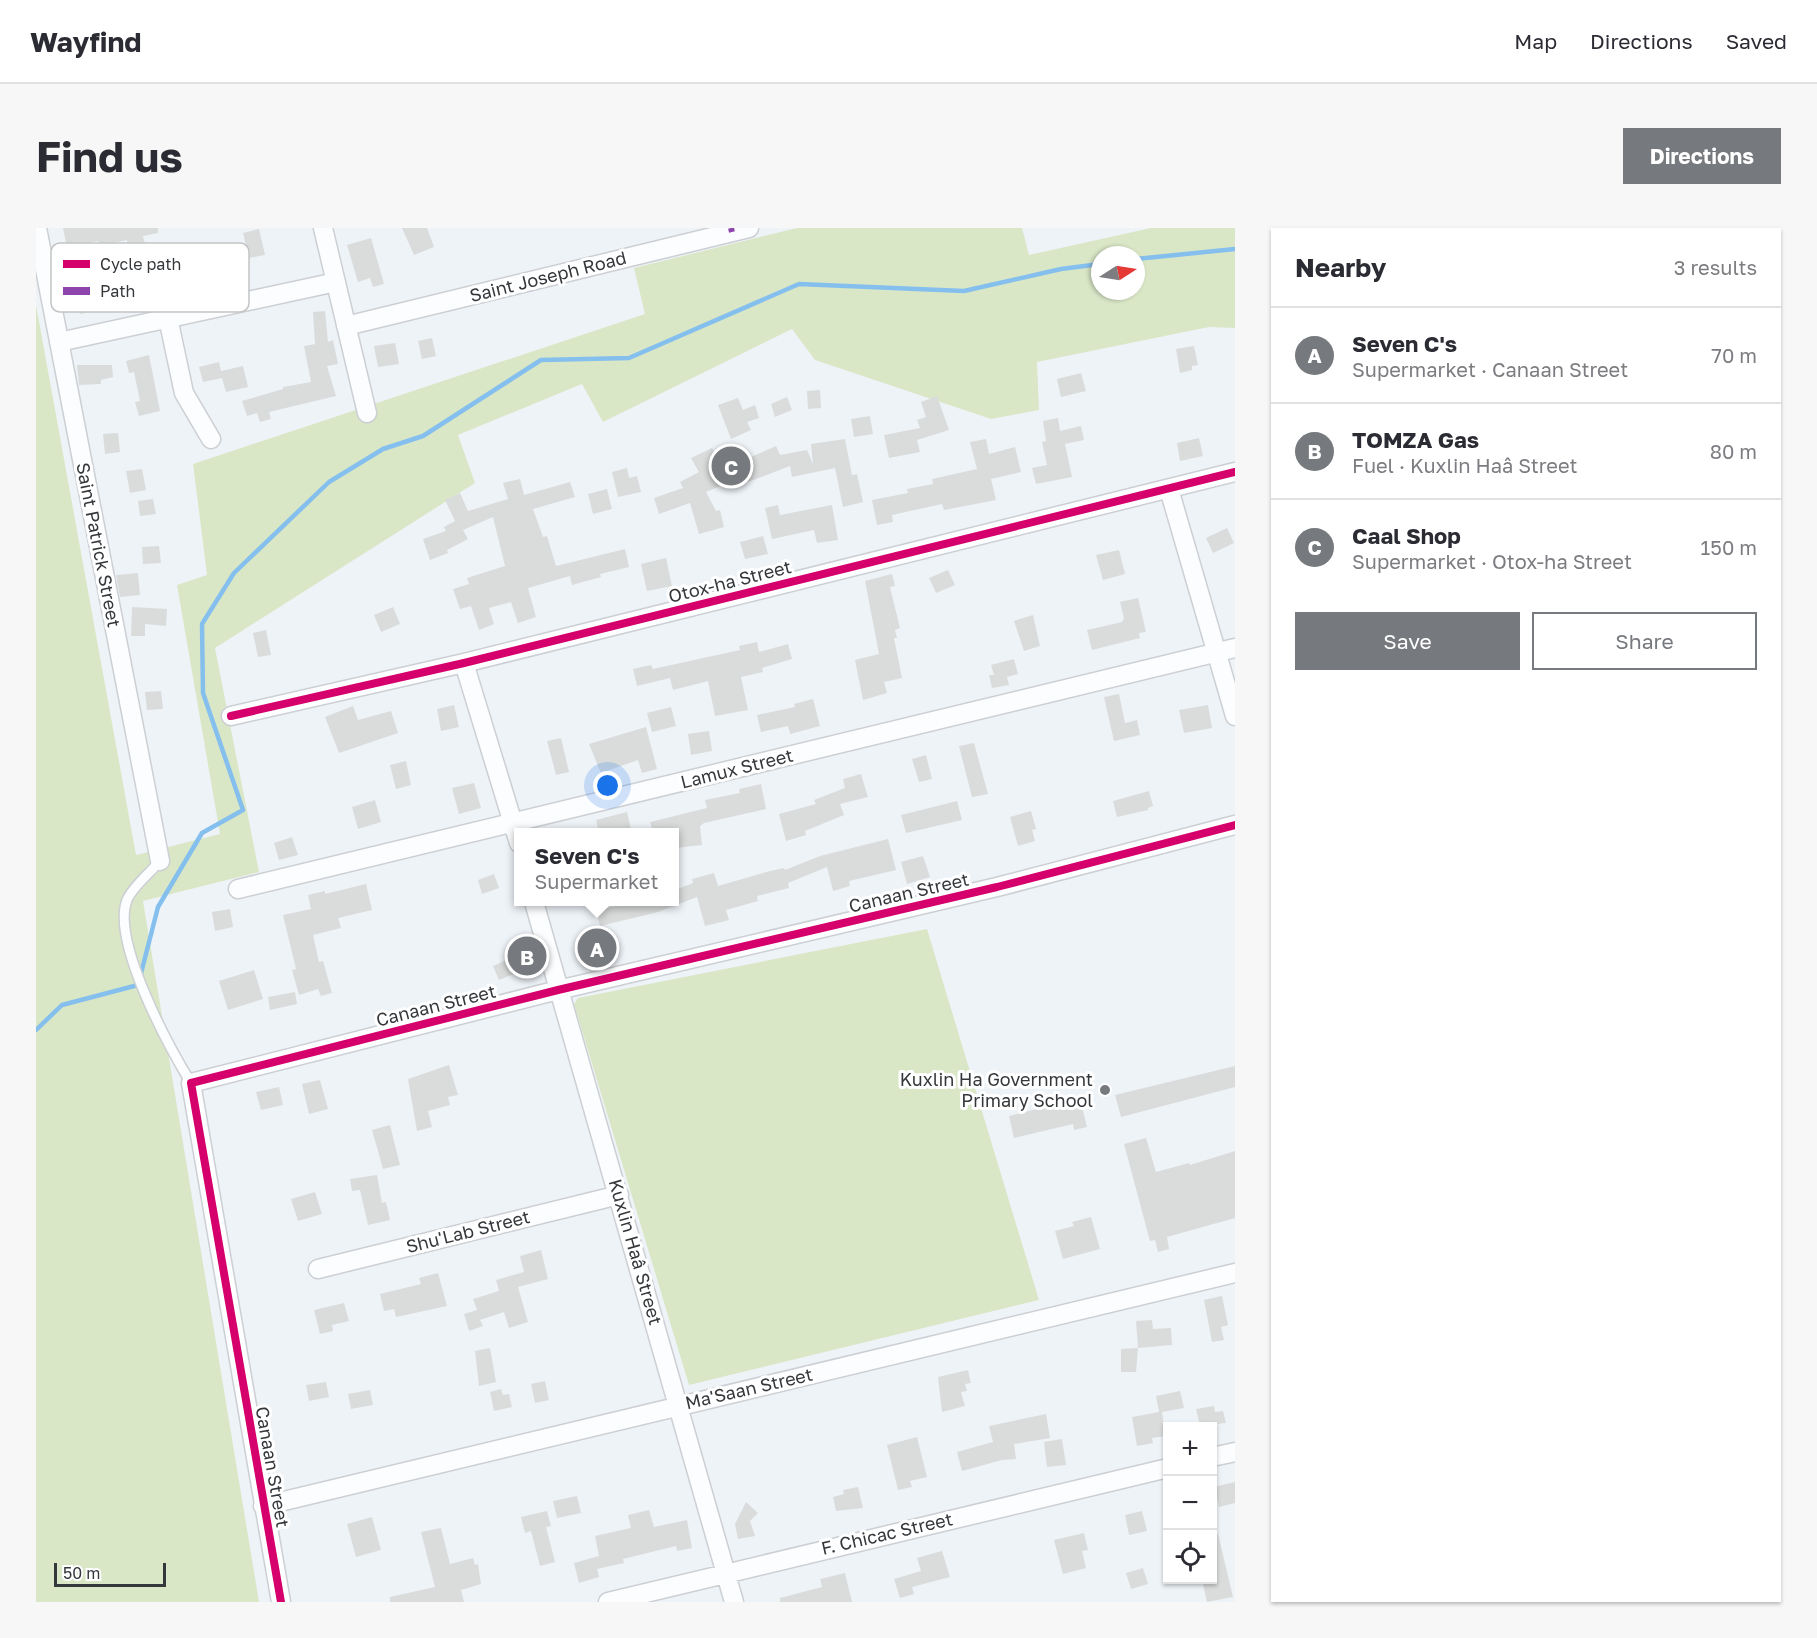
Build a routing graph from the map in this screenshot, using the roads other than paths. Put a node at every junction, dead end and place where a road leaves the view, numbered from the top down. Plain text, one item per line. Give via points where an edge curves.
1 (37, 228) edge
2 (323, 228) edge
3 (748, 228) edge
4 (336, 282) junction
5 (51, 301) edge
6 (249, 301) edge
7 (53, 312) edge
8 (196, 312) edge
9 (168, 318) junction
10 (346, 326) junction
11 (59, 342) junction
12 (367, 413) dead end
13 (211, 439) dead end
14 (1235, 472) edge
15 (1169, 489) junction
16 (1226, 650) edge
17 (464, 663) junction
18 (231, 716) dead end
19 (1235, 716) edge
20 (514, 822) junction
21 (1235, 825) edge
22 (515, 828) edge
23 (160, 861) joint
24 (238, 889) dead end
25 (535, 906) edge
26 (558, 990) junction
27 (191, 1083) junction
28 (619, 1195) junction
29 (318, 1269) dead end
30 (1235, 1273) edge
31 (679, 1405) junction
32 (1235, 1452) edge
33 (1217, 1456) edge
34 (1163, 1469) edge
35 (264, 1506) junction
36 (726, 1573) junction
37 (281, 1602) edge
38 (608, 1602) edge
39 (734, 1602) edge

1 - 5 street, Saint Patrick Street
2 - 4 street
3 - 10 street, Saint Joseph Road
4 - 6 street
4 - 10 street
7 - 11 street, Saint Patrick Street
8 - 9 street
9 - 11 street
9 - 13 street via 184,393
10 - 12 street
11 - 23 street, Saint Patrick Street
14 - 15 street, Otox-ha Street
15 - 16 street
15 - 17 street, Otox-ha Street
16 - 19 street
16 - 20 street, Lamux Street
17 - 18 street, Otox-ha Street
17 - 20 street
20 - 22 street
20 - 24 street, Lamux Street
21 - 26 street, Canaan Street via 997,887
23 - 27 lane via 128,898 126,930 154,1017
25 - 26 street, Kuxlin Haâ Street
26 - 27 street, Canaan Street
26 - 28 street, Kuxlin Haâ Street
27 - 35 street, Canaan Street
28 - 29 street, Shu'Lab Street
28 - 31 street, Kuxlin Haâ Street
30 - 31 street, Ma'Saan Street
31 - 35 street, Ma'Saan Street
31 - 36 street, Kuxlin Haâ Street
32 - 33 street
34 - 36 street, F. Chicac Street
35 - 37 street, Canaan Street
36 - 38 street, F. Chicac Street
36 - 39 street, Kuxlin Haâ Street

